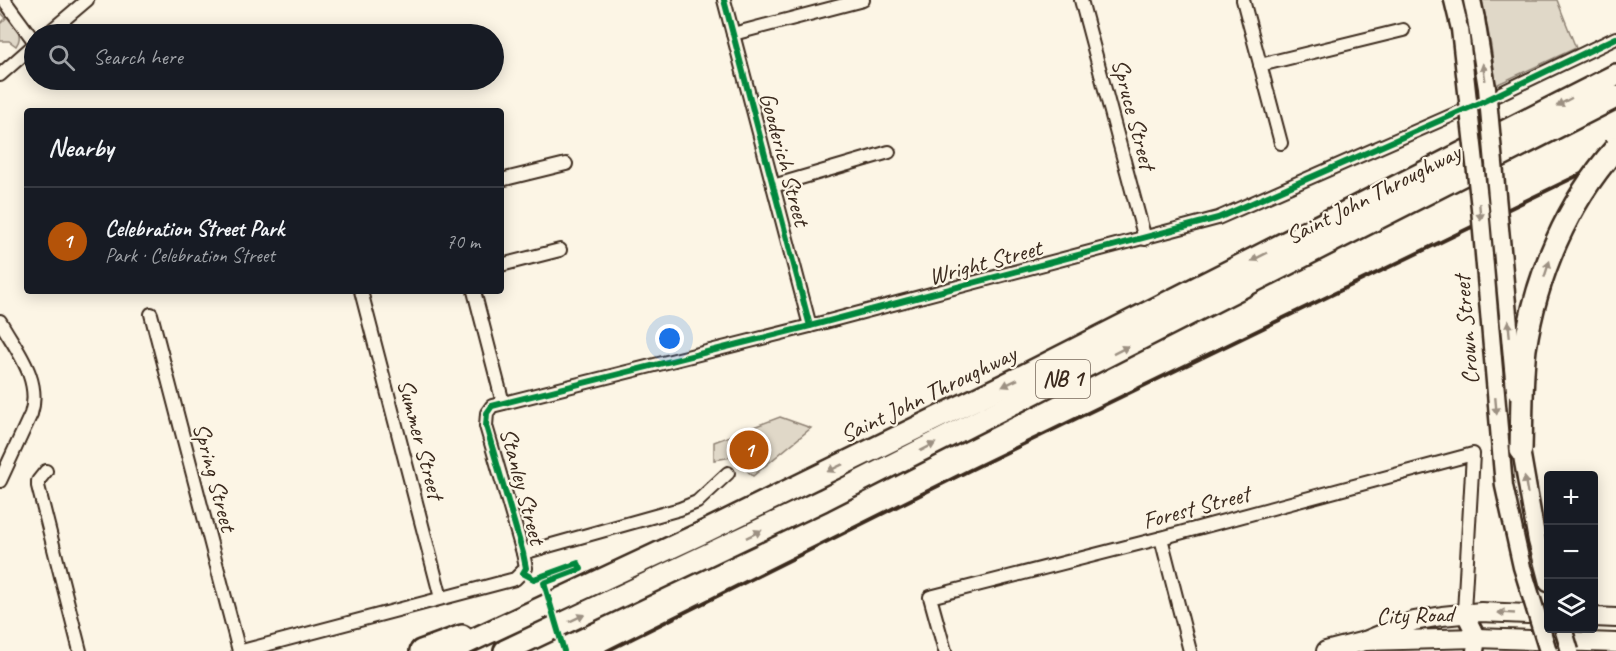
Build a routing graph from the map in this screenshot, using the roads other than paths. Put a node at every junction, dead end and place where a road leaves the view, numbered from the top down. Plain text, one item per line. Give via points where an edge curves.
1 (4, 0) edge
2 (87, 0) edge
3 (724, 0) edge
4 (863, 0) edge
5 (1081, 0) edge
6 (1243, 0) edge
7 (1453, 0) edge
8 (1472, 0) edge
9 (59, 24) edge
10 (24, 29) edge
11 (1403, 30) dead end
12 (733, 34) junction
13 (1616, 38) edge
14 (24, 52) edge
15 (1260, 65) junction
16 (0, 75) edge
17 (1616, 75) edge
18 (1616, 97) edge
19 (1281, 143) dead end
20 (1616, 148) edge
21 (889, 152) dead end
22 (566, 164) dead end
23 (504, 179) edge
24 (773, 186) junction
25 (1145, 239) junction
26 (560, 250) dead end
27 (504, 264) edge
28 (362, 294) edge
29 (475, 294) edge
30 (151, 314) dead end
31 (0, 321) edge
32 (810, 326) junction
33 (503, 403) junction
34 (487, 413) joint
35 (1521, 450) junction
36 (46, 471) dead end
37 (728, 473) dead end
38 (0, 481) edge
39 (1161, 538) junction
40 (523, 552) junction
41 (1547, 579) edge
42 (441, 598) junction
43 (561, 598) junction
44 (1464, 612) junction
45 (1544, 615) edge
46 (1598, 617) edge
47 (1616, 618) edge
48 (1565, 633) edge
49 (1365, 641) junction
50 (1457, 644) edge
51 (1476, 644) edge
52 (1616, 645) edge
53 (80, 651) edge
54 (240, 651) edge
55 (421, 651) edge
56 (449, 651) edge
57 (505, 651) edge
58 (945, 651) edge
59 (1190, 651) edge
60 (1326, 651) edge
61 (1548, 651) edge
62 (1570, 651) edge

1 - 10 street
2 - 9 street
3 - 12 street, Gooderich Street
4 - 12 street
5 - 25 street, Spruce Street
6 - 15 street
7 -> 61 main road, Crown Street, bridge via 1460,28 1480,208 1504,486 1522,567
35 -> 8 main road, Crown Street, bridge via 1487,88
11 - 15 street
12 - 24 street, Gooderich Street
13 - 25 street, Wright Street via 1248,206
14 - 16 street
15 - 19 street
17 -> 43 highway, Saint John Throughway / NB 1 via 1023,376
57 -> 18 highway, Saint John Throughway / NB 1 via 823,500
35 -> 20 highway, bridge via 1525,348 1548,264 1578,199
21 - 24 street
22 - 23 street
24 - 32 street, Gooderich Street
25 - 32 street, Wright Street
26 - 27 street
28 - 42 street, Summer Street
29 - 33 street
30 - 54 street, Spring Street
31 - 38 street via 35,391 31,414
32 - 33 street, Wright Street
33 - 34 street, Wright Street via 492,406
34 - 40 street, Stanley Street via 486,426
41 -> 35 main road, Crown Street
36 - 53 street via 38,486
37 - 40 street via 697,502 680,509
39 - 44 street, Forest Street via 1473,454
39 - 58 street, Forest Street via 930,597
39 - 59 street
40 - 42 street, Stanley Street via 525,571 515,579
42 - 54 street
43 - 55 highway
43 - 56 highway, Saint John Throughway / NB 1
45 -> 44 main road, City Road
44 - 49 main road, City Road via 1414,621
44 - 50 main road
44 - 51 main road
46 - 47 main road
48 - 62 main road, bridge
49 - 50 main road, City Road
49 - 60 main road
50 - 51 main road, City Road
51 - 52 main road, City Road

